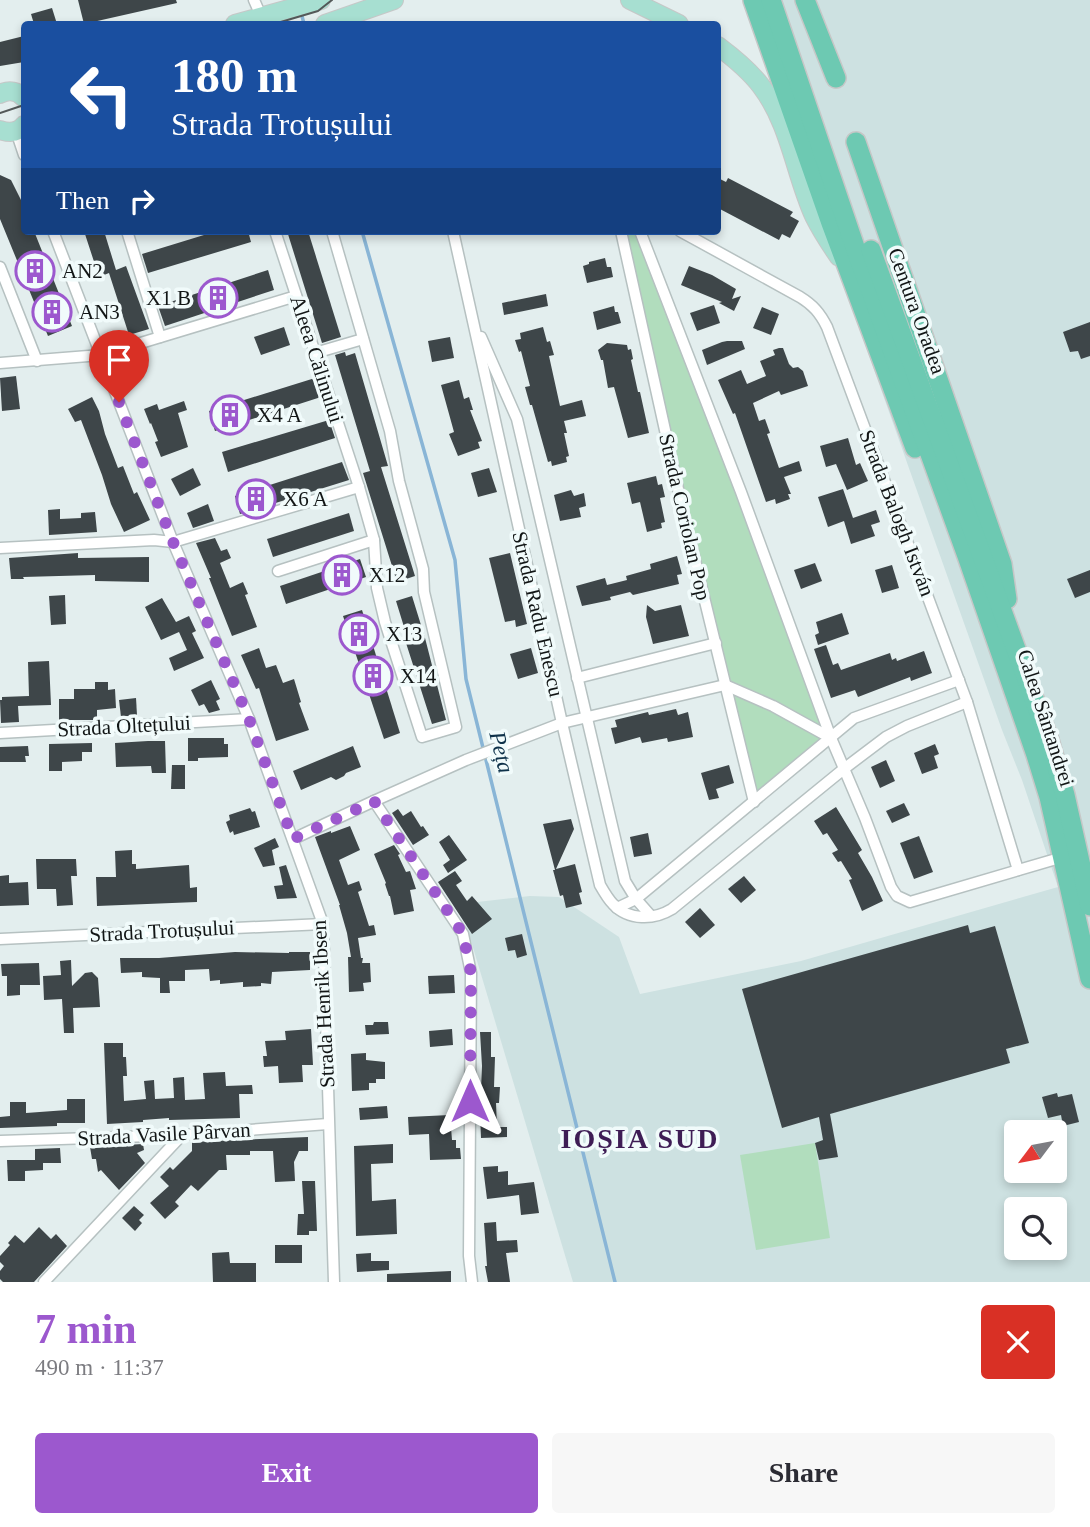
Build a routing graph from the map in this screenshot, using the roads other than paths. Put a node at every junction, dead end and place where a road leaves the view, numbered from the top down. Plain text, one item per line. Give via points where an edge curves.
1 (394, 0) edge
2 (630, 0) edge
3 (753, 0) edge
4 (771, 0) edge
5 (779, 0) edge
6 (805, 0) edge
7 (318, 1) edge
8 (264, 9) edge
9 (241, 21) edge
10 (340, 21) edge
11 (673, 21) edge
12 (791, 43) junction
13 (721, 48) edge
14 (836, 78) dead end
15 (0, 94) edge
16 (21, 94) edge
17 (9, 130) edge
18 (856, 142) dead end
19 (21, 150) edge
20 (55, 235) edge
21 (128, 235) edge
22 (276, 235) edge
23 (333, 235) edge
24 (454, 235) edge
25 (622, 235) edge
26 (642, 235) edge
27 (687, 235) edge
28 (0, 267) edge
29 (848, 269) junction
30 (296, 296) junction
31 (471, 316) junction
32 (160, 337) junction
33 (363, 339) junction
34 (315, 353) junction
35 (101, 355) junction
36 (37, 361) junction
37 (0, 363) edge
38 (359, 487) junction
39 (374, 540) junction
40 (173, 542) junction
41 (0, 548) edge
42 (967, 556) junction
43 (278, 571) dead end
44 (1013, 639) junction
45 (716, 643) junction
46 (577, 678) junction
47 (959, 680) junction
48 (725, 685) junction
49 (967, 702) junction
50 (586, 717) junction
51 (249, 719) junction
52 (562, 723) junction
53 (0, 733) edge
54 (831, 738) junction
55 (845, 768) junction
56 (374, 801) junction
57 (754, 802) junction
58 (293, 839) junction
59 (1078, 860) edge
60 (1018, 870) junction
61 (637, 895) junction
62 (613, 904) junction
63 (1090, 906) edge
64 (651, 916) junction
65 (323, 924) junction
66 (0, 939) edge
67 (1090, 979) edge
68 (328, 1124) junction
69 (182, 1135) junction
70 (0, 1141) edge
71 (44, 1282) edge
72 (334, 1282) edge
73 (472, 1282) edge

1 - 10 main road via 364,16
2 - 11 main road
3 - 29 highway
4 - 12 highway, Centura Oradea
5 - 12 highway, Centura Oradea
6 - 14 highway
7 - 8 main road
8 - 9 main road
12 - 42 highway, Centura Oradea via 856,250
12 - 44 highway, Centura Oradea
13 - 29 main road via 767,95 814,215
15 - 16 main road
17 - 19 street
18 - 44 highway via 1002,564
20 - 35 street, Strada Henrik Ibsen
21 - 32 street
22 - 30 street, Aleea Călinului
23 - 33 street
24 - 31 street, Strada Radu Enescu
25 - 45 street, Strada Coriolan Pop
26 - 54 street
27 - 47 street, Strada Balogh István via 800,297 821,315
28 - 36 street
29 - 42 highway via 912,443
30 - 32 street
30 - 34 street, Aleea Călinului
31 - 46 street, Strada Radu Enescu via 517,419
31 - 52 street, Strada Radu Enescu
32 - 35 street
33 - 34 street
33 - 39 street, Aleea Călinului via 419,551 456,727 422,737 385,622
34 - 38 street, Aleea Călinului
35 - 36 street
35 - 40 street, Strada Henrik Ibsen
36 - 37 street
38 - 39 street, Aleea Călinului
38 - 40 street
39 - 43 street
40 - 41 street
40 - 51 street, Strada Henrik Ibsen
42 - 59 highway, Calea Sântandrei via 1049,797
44 - 59 highway, Calea Sântandrei via 1065,794
45 - 46 street
45 - 48 street, Strada Coriolan Pop
46 - 50 street, Strada Radu Enescu
47 - 49 street, Strada Balogh István
47 - 54 street via 854,718
48 - 50 street
48 - 54 street
48 - 57 street, Strada Coriolan Pop
49 - 55 street via 896,731
49 - 60 street, Strada Balogh István
50 - 52 street
50 - 61 street, Strada Radu Enescu via 625,881
51 - 53 street, Strada Oltețului
51 - 58 street, Strada Henrik Ibsen
52 - 56 street
52 - 62 street, Strada Radu Enescu via 600,885
54 - 55 street
54 - 57 street
55 - 60 street via 897,896 910,902
55 - 64 street via 672,909
56 - 58 street
56 - 73 street via 463,934 471,973
57 - 61 street
58 - 65 street, Strada Henrik Ibsen
59 - 60 street
59 - 63 highway, Calea Sântandrei
59 - 67 highway, Calea Sântandrei
61 - 62 street
61 - 64 street
62 - 64 street via 627,915
65 - 66 street, Strada Trotușului
65 - 68 street, Strada Henrik Ibsen
68 - 69 street, Strada Vasile Pârvan
68 - 72 street, Strada Henrik Ibsen
69 - 70 street, Strada Vasile Pârvan
69 - 71 street

